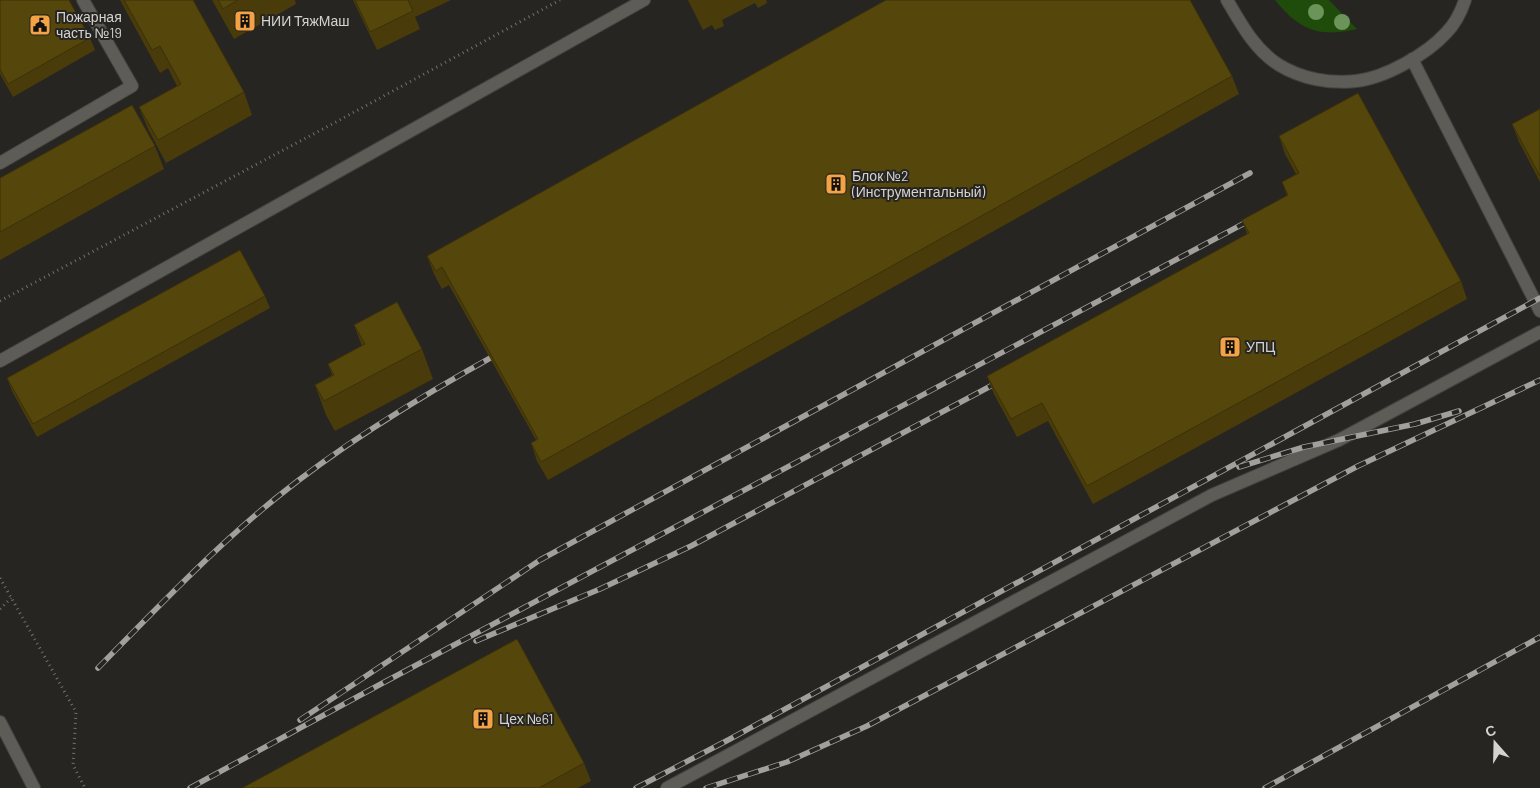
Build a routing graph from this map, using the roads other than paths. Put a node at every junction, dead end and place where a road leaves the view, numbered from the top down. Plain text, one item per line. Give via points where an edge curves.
1 (82, 0) edge
2 (644, 0) edge
3 (1227, 0) edge
4 (1465, 0) edge
5 (1412, 59) junction
6 (0, 163) edge
7 (1540, 311) edge
8 (1540, 332) edge
9 (0, 361) edge
10 (0, 722) edge
11 (34, 788) edge
12 (668, 788) edge

1 - 6 lane via 132,86
2 - 9 lane
3 - 5 lane via 1261,51 1279,65 1303,76 1333,82 1358,81 1385,73
4 - 5 lane via 1457,19 1446,33
5 - 7 lane
8 - 12 lane via 1339,440 1212,496
10 - 11 lane

